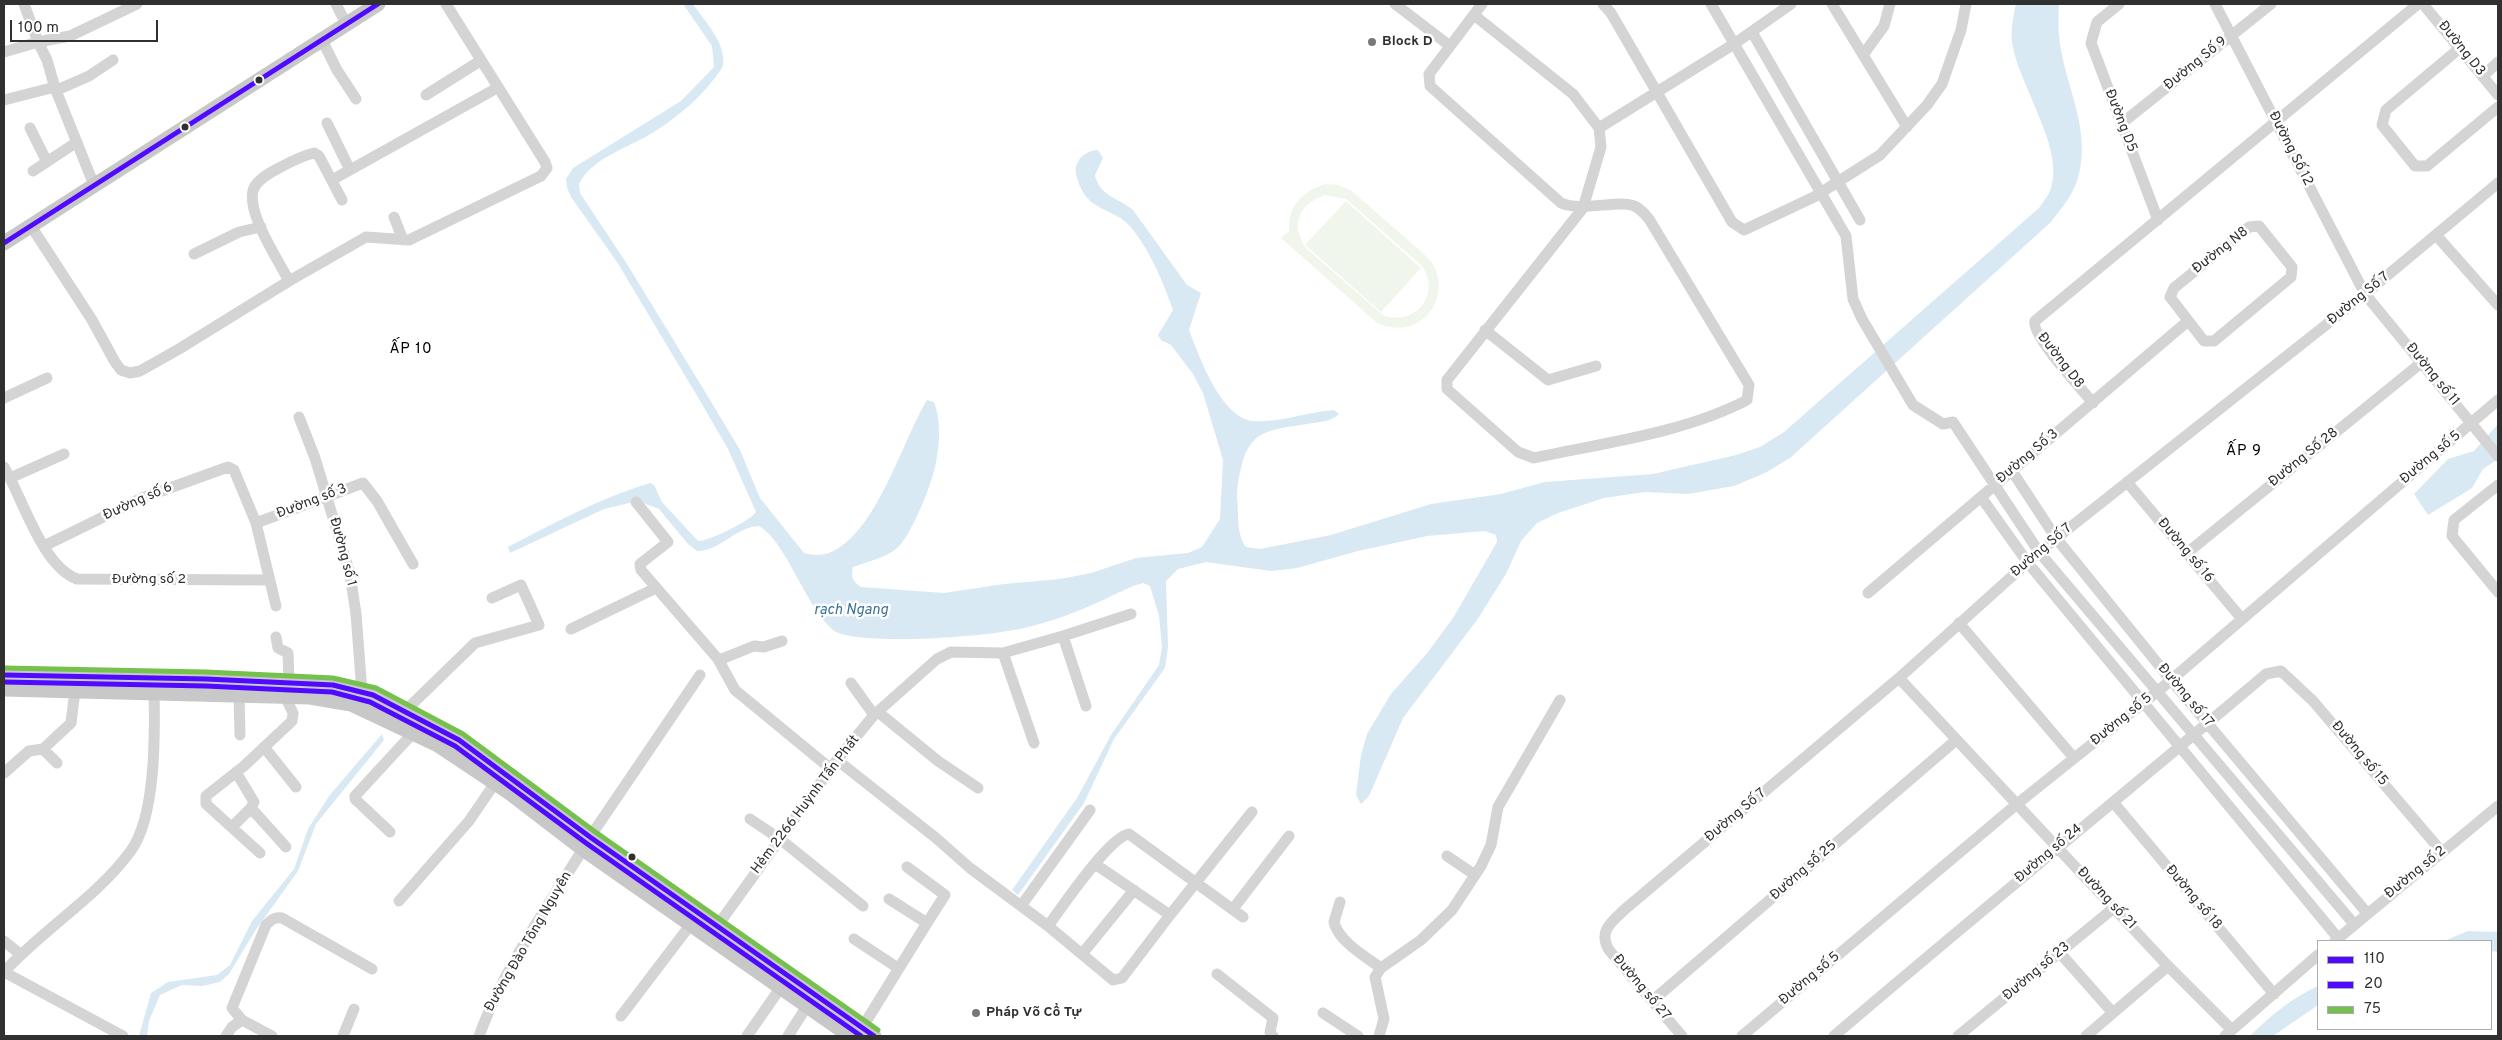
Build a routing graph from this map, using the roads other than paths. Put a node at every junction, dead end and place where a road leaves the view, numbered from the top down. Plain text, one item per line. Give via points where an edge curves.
1 (24, 4) edge
2 (138, 4) edge
3 (336, 4) edge
4 (378, 4) edge
5 (446, 4) edge
6 (1395, 4) edge
7 (1482, 4) edge
8 (1603, 4) edge
9 (1711, 4) edge
10 (1791, 4) edge
11 (1832, 4) edge
12 (1890, 4) edge
13 (1966, 4) edge
14 (2119, 4) edge
15 (2215, 4) edge
16 (2271, 4) edge
17 (2418, 4) edge
18 (2423, 4) edge
19 (1474, 15) junction
20 (346, 24) junction
21 (1752, 32) junction
22 (2232, 36) junction
23 (322, 40) junction
24 (38, 42) junction
25 (1734, 44) junction
26 (1450, 46) junction
27 (2460, 48) junction
28 (4, 54) edge
29 (1863, 55) junction
30 (113, 60) dead end
31 (480, 60) junction
32 (4, 61) edge
33 (2498, 62) edge
34 (2483, 76) junction
35 (497, 88) junction
36 (56, 89) junction
37 (1657, 92) junction
38 (426, 95) dead end
39 (2498, 95) edge
40 (356, 99) dead end
41 (4, 100) edge
42 (2498, 107) edge
43 (2276, 122) junction
44 (327, 123) dead end
45 (2121, 124) junction
46 (1907, 127) junction
47 (30, 128) dead end
48 (1599, 128) junction
49 (77, 142) junction
50 (47, 162) junction
51 (350, 170) junction
52 (32, 171) dead end
53 (332, 180) junction
54 (1839, 183) junction
55 (2498, 183) edge
56 (94, 185) junction
57 (1822, 193) junction
58 (342, 200) dead end
59 (1583, 208) junction
60 (394, 217) dead end
61 (1860, 220) dead end
62 (2158, 220) junction
63 (32, 226) junction
64 (261, 227) junction
65 (2436, 235) junction
66 (403, 240) junction
67 (4, 244) edge
68 (194, 254) dead end
69 (289, 281) junction
70 (2365, 294) junction
71 (2496, 300) edge
72 (2188, 321) junction
73 (1485, 330) junction
74 (2422, 363) junction
75 (1596, 366) dead end
76 (47, 378) dead end
77 (4, 398) edge
78 (2498, 400) edge
79 (2093, 403) junction
80 (300, 417) dead end
81 (2474, 426) junction
82 (64, 454) dead end
83 (2498, 456) edge
84 (4, 467) edge
85 (2012, 471) junction
86 (10, 478) junction
87 (2127, 482) junction
88 (1996, 485) junction
89 (2498, 485) edge
90 (327, 496) junction
91 (1981, 497) junction
92 (636, 502) dead end
93 (256, 523) junction
94 (2056, 538) junction
95 (44, 546) junction
96 (2039, 552) junction
97 (2187, 553) junction
98 (2028, 563) junction
99 (413, 564) dead end
100 (270, 580) junction
101 (656, 588) junction
102 (2498, 592) edge
103 (1868, 593) dead end
104 (492, 598) dead end
105 (276, 606) dead end
106 (1130, 614) dead end
107 (2242, 619) junction
108 (1959, 623) junction
109 (571, 629) dead end
110 (1063, 636) junction
111 (276, 637) dead end
112 (782, 641) dead end
113 (1003, 652) junction
114 (719, 660) junction
115 (4, 674) edge
116 (2266, 674) joint
117 (700, 675) dead end
118 (1900, 678) junction
119 (851, 683) dead end
120 (2174, 684) junction
121 (4, 689) edge
122 (74, 690) junction
123 (287, 690) junction
124 (154, 692) junction
125 (362, 692) junction
126 (239, 695) junction
127 (2161, 696) junction
128 (1560, 700) dead end
129 (2144, 702) junction
130 (1086, 706) dead end
131 (405, 711) junction
132 (876, 714) junction
133 (2208, 724) junction
134 (413, 733) junction
135 (240, 735) dead end
136 (2194, 736) junction
137 (1956, 741) junction
138 (1034, 744) dead end
139 (264, 747) junction
140 (2181, 747) junction
141 (43, 749) junction
142 (2074, 758) junction
143 (57, 763) dead end
144 (834, 765) junction
145 (236, 772) junction
146 (4, 773) edge
147 (495, 783) junction
148 (296, 787) dead end
149 (978, 788) dead end
150 (2113, 802) junction
151 (2498, 806) edge
152 (250, 808) junction
153 (2020, 808) junction
154 (1090, 810) dead end
155 (1252, 812) dead end
156 (750, 819) dead end
157 (232, 827) junction
158 (390, 832) dead end
159 (1289, 836) dead end
160 (780, 839) junction
161 (586, 843) junction
162 (286, 847) dead end
163 (2058, 847) junction
164 (2442, 852) junction
165 (260, 853) dead end
166 (1447, 856) dead end
167 (1095, 864) junction
168 (907, 867) dead end
169 (1474, 875) junction
170 (1195, 881) junction
171 (1134, 890) junction
172 (889, 899) dead end
173 (399, 901) dead end
174 (1340, 902) dead end
175 (863, 906) dead end
176 (1021, 906) junction
177 (2115, 907) junction
178 (1233, 909) junction
179 (2368, 913) junction
180 (1170, 915) junction
181 (1243, 916) dead end
182 (927, 923) junction
183 (691, 924) junction
184 (2354, 924) junction
185 (718, 925) junction
186 (1048, 926) junction
187 (1604, 937) joint
188 (854, 939) dead end
189 (2336, 940) edge
190 (4, 941) edge
191 (2060, 953) junction
192 (20, 954) junction
193 (1082, 954) junction
194 (2317, 956) edge
195 (2168, 966) junction
196 (898, 968) junction
197 (1381, 968) junction
198 (372, 969) dead end
199 (4, 972) edge
200 (1217, 974) dead end
201 (781, 987) junction
202 (2274, 994) junction
203 (1652, 1001) junction
204 (807, 1006) junction
205 (354, 1009) dead end
206 (1323, 1013) dead end
207 (2113, 1013) junction
208 (621, 1016) dead end
209 (242, 1020) junction
210 (2228, 1033) edge
211 (862, 1034) edge
212 (123, 1036) edge
213 (226, 1036) edge
214 (272, 1036) edge
215 (343, 1036) edge
216 (479, 1036) edge
217 (747, 1036) edge
218 (788, 1036) edge
219 (1273, 1036) edge
220 (1358, 1036) edge
221 (1379, 1036) edge
222 (1682, 1036) edge
223 (1742, 1036) edge
224 (1834, 1036) edge
225 (1958, 1036) edge
226 (2086, 1036) edge

1 - 24 street
2 - 24 street via 70,36
3 - 20 street
4 - 20 main road
5 - 31 street
6 - 26 street
7 - 19 street
8 - 37 street
9 - 25 street
10 - 21 street
11 - 29 street
12 - 29 street via 1884,26
13 - 46 street via 1961,30 1942,84
14 - 45 street, Đường D5 via 2097,22 2091,43
15 - 22 street, Đường Số 12
16 - 22 street, Đường Số 9
17 - 43 street
18 - 27 street, Đường D3
19 - 26 street
19 - 48 street via 1573,94
20 - 23 main road
21 - 25 street
21 - 54 street
22 - 43 street, Đường Số 12
22 - 45 street, Đường Số 9
23 - 40 street
23 - 56 main road
24 - 28 street
24 - 36 street
25 - 37 street
25 - 57 street
26 - 59 street via 1429,74 1430,86 1556,200 1567,206
27 - 34 street, Đường D3
27 - 42 street via 2386,110 2382,125 2416,166 2427,166
28 - 32 street
29 - 46 street
30 - 36 street via 89,76
31 - 35 street
31 - 38 street
33 - 34 street
34 - 39 street, Đường D3
35 - 51 street
35 - 66 street via 547,168 541,176 483,206 416,238
36 - 41 street
36 - 49 street
37 - 48 street
37 - 57 street via 1737,227 1744,230
43 - 62 street
43 - 70 street, Đường Số 12
44 - 51 street
45 - 62 street, Đường D5
46 - 54 street via 1880,156
47 - 50 street
48 - 59 street via 1601,146
49 - 50 street
49 - 56 street
50 - 52 street
51 - 53 street
53 - 58 street
53 - 64 street via 314,153 268,174 255,186 251,196 253,211
54 - 57 street
54 - 61 street
55 - 65 street, Đường Số 7
56 - 63 main road
57 - 88 street via 1846,236 1853,299 1913,405 1943,424 1953,422
59 - 73 street
59 - 73 street via 1624,204 1637,207 1649,219 1749,385 1747,400 1695,423 1534,458 1525,456 1446,385
60 - 66 street
62 - 79 street, Đường D8 via 2038,317 2033,325
63 - 67 main road
63 - 69 street via 115,362 121,370 130,373 140,371
64 - 68 street via 239,232
64 - 69 street
65 - 70 street, Đường Số 7
65 - 71 street
66 - 69 street via 366,237
70 - 74 street, Đường số 11
70 - 87 street, Đường Số 7
72 - 72 street, Đường N8 via 2170,297 2174,288 2249,227 2258,226 2292,267 2291,277 2214,342 2204,341
72 - 79 street, Đường Số 3
73 - 75 street via 1548,380
74 - 81 street, Đường số 11
74 - 97 street, Đường Số 28
76 - 77 street
78 - 81 street, Đường số 5
79 - 85 street, Đường Số 3
80 - 90 street, Đường số 1
81 - 83 street, Đường số 11
81 - 107 street, Đường số 5
82 - 86 street
84 - 86 street
85 - 88 street, Đường Số 3
85 - 94 street, Đường số 17
86 - 95 street
87 - 94 street, Đường Số 7
87 - 97 street, Đường số 16
88 - 91 street, Đường Số 3
88 - 96 street, Đường số 17
89 - 102 street via 2454,520 2452,536
90 - 93 street, Đường số 3
90 - 99 street, Đường số 3 via 363,483
90 - 125 street, Đường số 1 via 350,574
91 - 98 street
91 - 103 street, Đường Số 3
92 - 101 street via 668,542 640,564
93 - 95 street, Đường số 6 via 234,470 228,467 142,498
93 - 100 street
94 - 96 street, Đường Số 7
94 - 120 street, Đường số 17
95 - 100 street, Đường số 2 via 60,571 77,580
96 - 98 street, Đường Số 7
96 - 127 street, Đường số 17
97 - 107 street, Đường số 16
98 - 108 street, Đường Số 7
98 - 129 street
100 - 105 street
101 - 109 street
101 - 114 street
104 - 131 street via 521,585 539,625 475,643
106 - 110 street, Hẻm 2266 Huỳnh Tấn Phát
107 - 120 street, Đường số 5
108 - 118 street, Đường Số 7
108 - 142 street
110 - 113 street, Hẻm 2266 Huỳnh Tấn Phát
110 - 130 street
111 - 123 street via 278,648 288,653
112 - 114 street via 764,647 754,646
113 - 132 street, Hẻm 2266 Huỳnh Tấn Phát via 946,653
113 - 138 street
114 - 144 street via 735,690
115 - 123 main road
116 - 133 street, Đường số 24
116 - 164 street, Đường số 15 via 2281,672 2314,701
117 - 161 street, Đường Đào Tông Nguyên
118 - 137 street, Đường số 21
118 - 187 street, Đường Số 7 via 1624,910 1606,928
119 - 132 street
120 - 127 street, Đường số 5
120 - 133 street, Đường số 17
121 - 122 main road
122 - 124 main road
122 - 141 street via 71,723
123 - 125 main road via 333,685
123 - 126 main road
123 - 134 main road via 351,704
123 - 139 street via 292,721
124 - 126 main road
124 - 192 street via 155,743 150,791 140,833 131,851 59,923
125 - 131 main road
126 - 135 street
127 - 129 street, Đường số 5
127 - 136 street, Đường số 17
128 - 169 street via 1498,807 1491,845
129 - 140 street
129 - 142 street, Đường số 5
131 - 161 main road via 459,740
132 - 144 street, Hẻm 2266 Huỳnh Tấn Phát
132 - 149 street
133 - 136 street, Đường số 24
133 - 179 street, Đường số 17
134 - 147 main road via 438,745
134 - 158 street via 355,796
136 - 140 street, Đường số 24
136 - 184 street, Đường số 17
137 - 153 street, Đường số 21
137 - 203 street, Đường số 25
139 - 145 street
139 - 148 street
140 - 150 street, Đường số 24
140 - 189 street
141 - 143 street
141 - 146 street via 29,751
142 - 153 street, Đường số 5
144 - 160 street, Hẻm 2266 Huỳnh Tấn Phát
144 - 176 street via 936,838
145 - 152 street via 253,799
145 - 157 street via 205,800
147 - 161 main road
147 - 173 street via 469,821
150 - 163 street, Đường số 24
150 - 202 street, Đường số 18
151 - 164 street, Đường số 2
152 - 157 street
152 - 162 street
153 - 163 street, Đường số 21
153 - 223 street, Đường số 5
154 - 176 street
155 - 170 street
156 - 160 street
157 - 165 street
159 - 178 street
160 - 175 street
160 - 185 street, Hẻm 2266 Huỳnh Tấn Phát
161 - 183 main road
161 - 185 main road
161 - 216 street, Đường Đào Tông Nguyên via 523,947
163 - 177 street, Đường số 21
163 - 224 street, Đường số 24
164 - 179 street, Đường số 2
166 - 169 street
167 - 170 street via 1119,838 1129,834
167 - 171 street
167 - 186 street
168 - 182 street via 945,894
169 - 197 street via 1442,922
170 - 178 street
170 - 180 street
171 - 180 street
171 - 193 street
172 - 182 street
174 - 197 street via 1334,926 1342,937
176 - 186 street
177 - 191 street, Đường số 23
177 - 195 street, Đường số 21
178 - 181 street
179 - 184 street, Đường số 2
180 - 193 street via 1118,980 1113,980
182 - 196 street
183 - 201 main road
183 - 208 street
184 - 189 street, Đường số 2
185 - 211 main road
186 - 193 street
187 - 203 street, Đường số 27 via 1609,950
188 - 196 street
190 - 192 street
191 - 207 street
191 - 225 street, Đường số 23
192 - 199 street
194 - 202 street
195 - 207 street
195 - 210 street, Đường số 21
196 - 211 street
197 - 221 street via 1375,981 1384,1024
198 - 209 street via 276,917 266,925 232,1008
199 - 212 street
200 - 219 street via 1273,1018 1270,1032
201 - 204 main road
201 - 217 street
202 - 210 street
203 - 222 street, Đường số 27
204 - 211 main road
204 - 218 street
205 - 215 street
206 - 220 street
207 - 226 street
209 - 213 street
209 - 214 street

